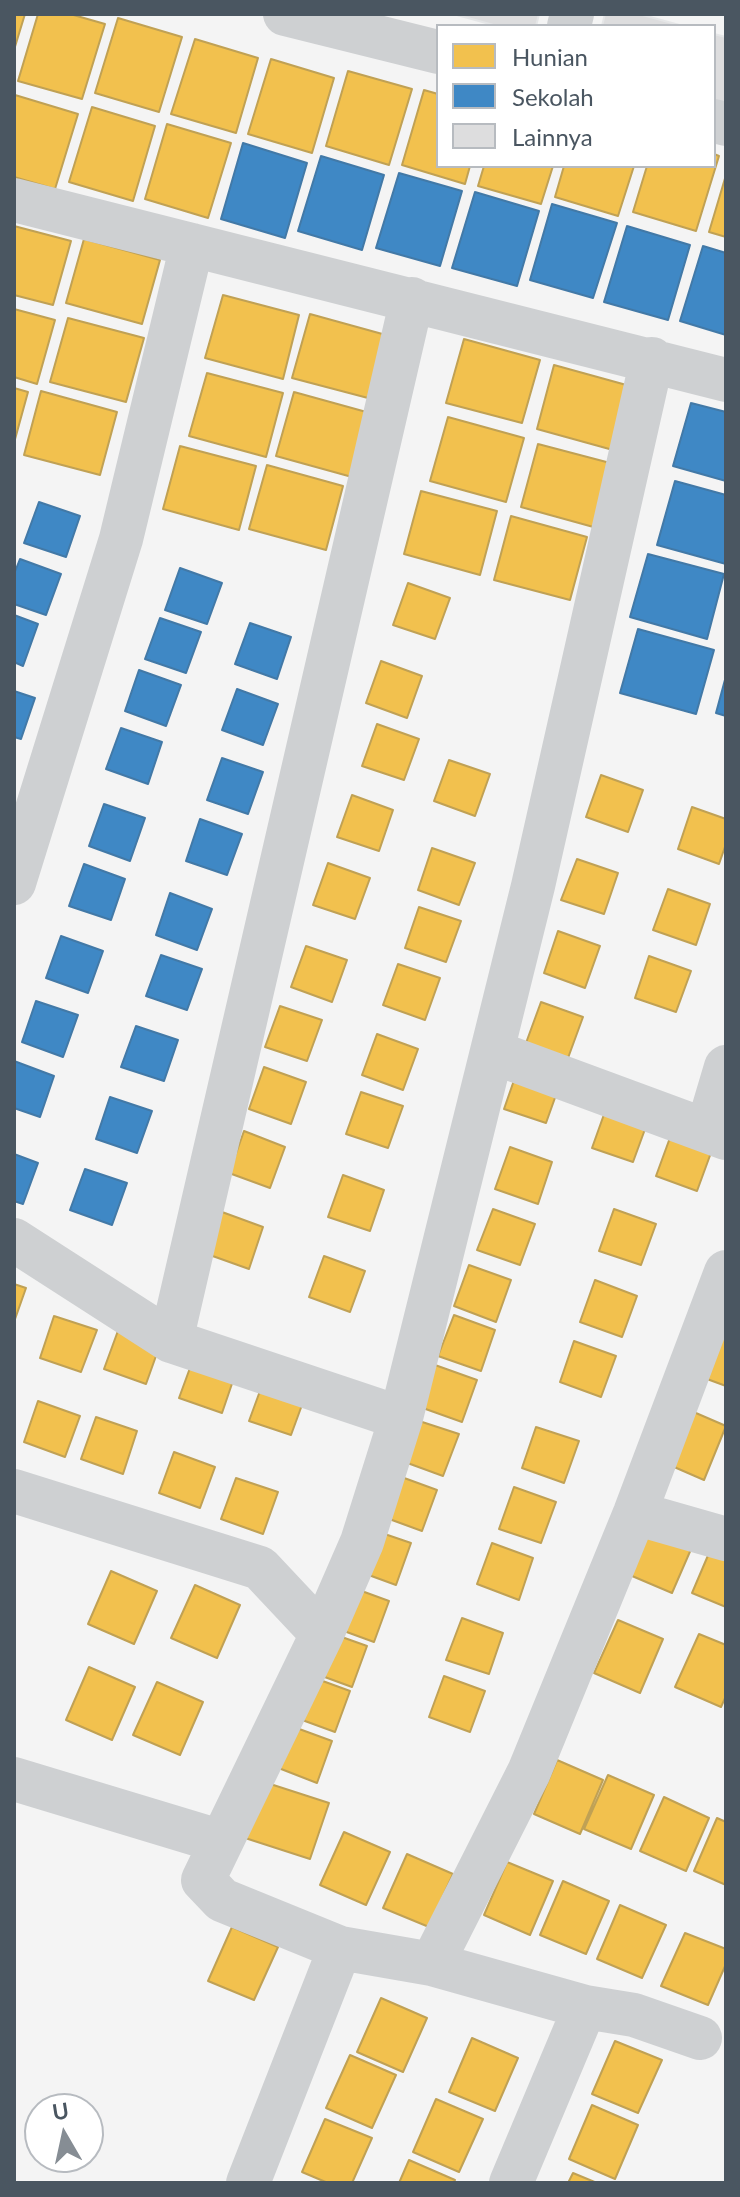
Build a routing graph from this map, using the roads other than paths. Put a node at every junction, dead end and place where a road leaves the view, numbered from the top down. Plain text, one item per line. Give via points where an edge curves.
1 (311, 17) edge
2 (436, 51) edge
3 (14, 200) edge
4 (192, 245) junction
5 (412, 299) junction
6 (652, 359) junction
7 (726, 380) edge
8 (14, 883) edge
9 (493, 1052) junction
10 (726, 1067) edge
11 (717, 1134) edge
12 (14, 1240) edge
13 (726, 1272) edge
14 (171, 1341) junction
15 (401, 1418) junction
16 (14, 1491) edge
17 (635, 1513) junction
18 (726, 1539) edge
19 (322, 1634) junction
20 (14, 1779) edge
21 (219, 1841) junction
22 (340, 1948) junction
23 (432, 1964) junction
24 (585, 2007) junction
25 (700, 2038) dead end
26 (248, 2183) edge
27 (511, 2183) edge

1 - 2 street
3 - 4 street
4 - 5 street
4 - 8 street via 121,539
5 - 6 street
5 - 14 street
6 - 7 street
6 - 9 street
9 - 11 street
9 - 15 street
10 - 11 street
12 - 14 street
13 - 17 street
14 - 15 street
15 - 19 street via 362,1542
16 - 19 street via 260,1568
17 - 18 street
17 - 23 street via 529,1772
19 - 21 street
20 - 21 street
21 - 22 street via 203,1880 222,1900
22 - 23 street
22 - 26 street
23 - 24 street
24 - 25 street via 634,2015
24 - 27 street

